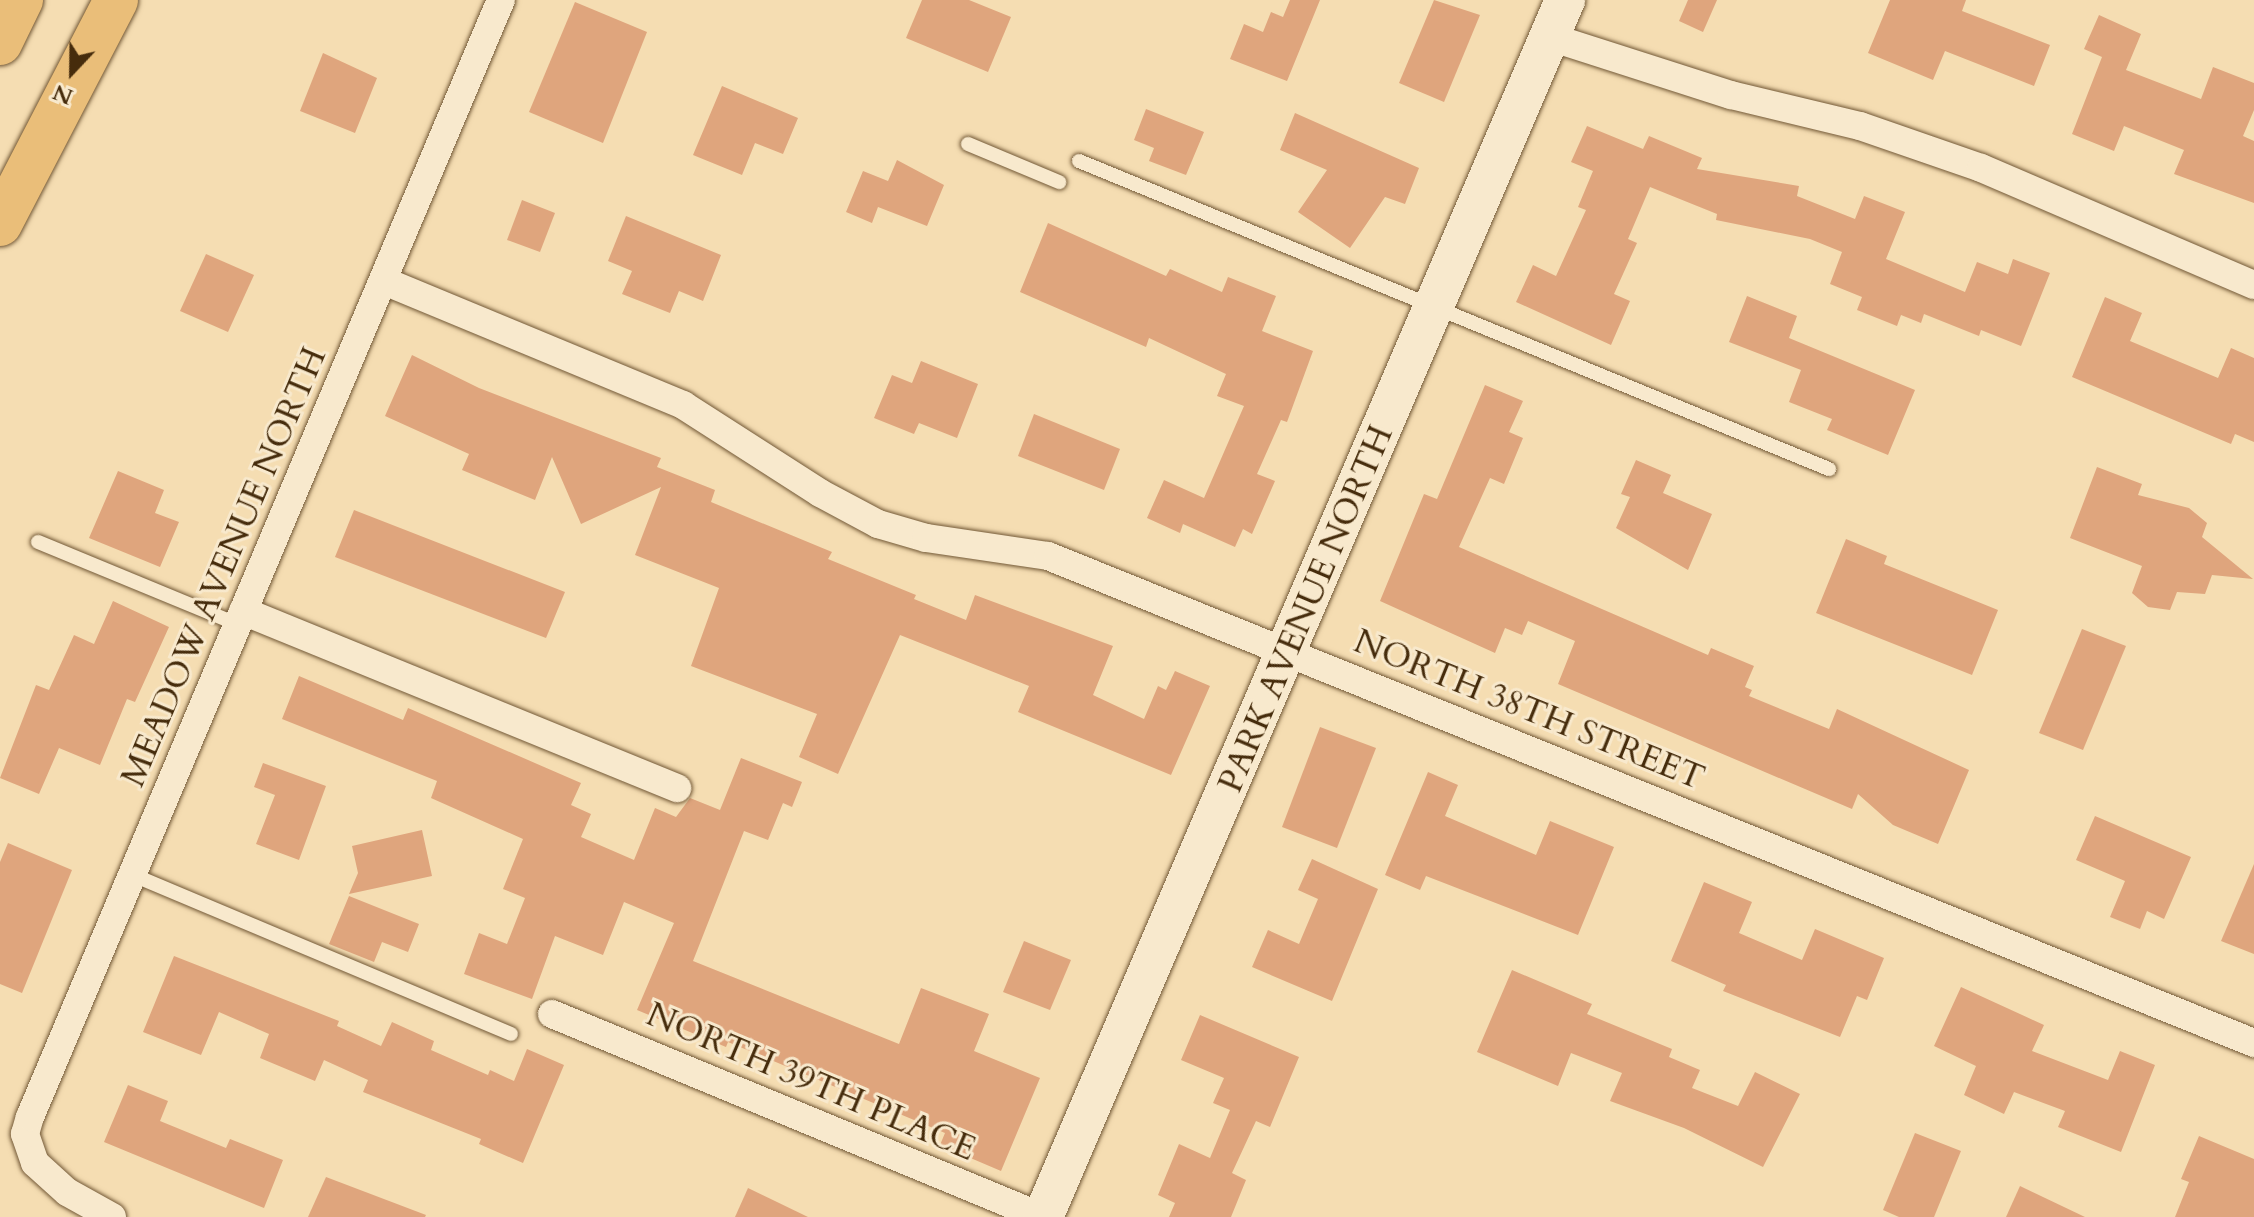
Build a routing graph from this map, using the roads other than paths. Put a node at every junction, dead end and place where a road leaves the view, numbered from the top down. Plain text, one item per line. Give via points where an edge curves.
1 (21, 0) edge
2 (116, 0) edge
3 (501, 0) edge
4 (1565, 0) edge
5 (1550, 37) junction
6 (0, 43) edge
7 (968, 144) dead end
8 (1079, 161) dead end
9 (1059, 182) dead end
10 (0, 224) edge
11 (384, 281) junction
12 (2254, 285) edge
13 (1434, 309) junction
14 (1829, 469) dead end
15 (38, 542) dead end
16 (240, 618) junction
17 (1289, 651) junction
18 (677, 788) dead end
19 (133, 875) junction
20 (552, 1014) dead end
21 (511, 1034) dead end
22 (2254, 1043) edge
23 (112, 1217) edge
24 (1043, 1217) edge

1 - 6 highway
2 - 10 highway
3 - 11 street, MEADOW AVENUE NORTH
4 - 5 street, PARK AVENUE NORTH
5 - 12 street via 1731,95 1860,126 1981,168
5 - 13 street, PARK AVENUE NORTH
7 - 9 lane
8 - 13 lane
11 - 16 street, MEADOW AVENUE NORTH
11 - 17 street, NORTH 38TH STREET via 683,405 878,524 926,538 1048,556
13 - 14 lane
13 - 17 street, PARK AVENUE NORTH
15 - 16 lane
16 - 18 street
16 - 19 street, MEADOW AVENUE NORTH
17 - 22 street, NORTH 38TH STREET
17 - 24 street, PARK AVENUE NORTH
19 - 21 lane
19 - 23 street, MEADOW AVENUE NORTH via 25,1134 35,1163 67,1192
20 - 24 street, NORTH 39TH PLACE

